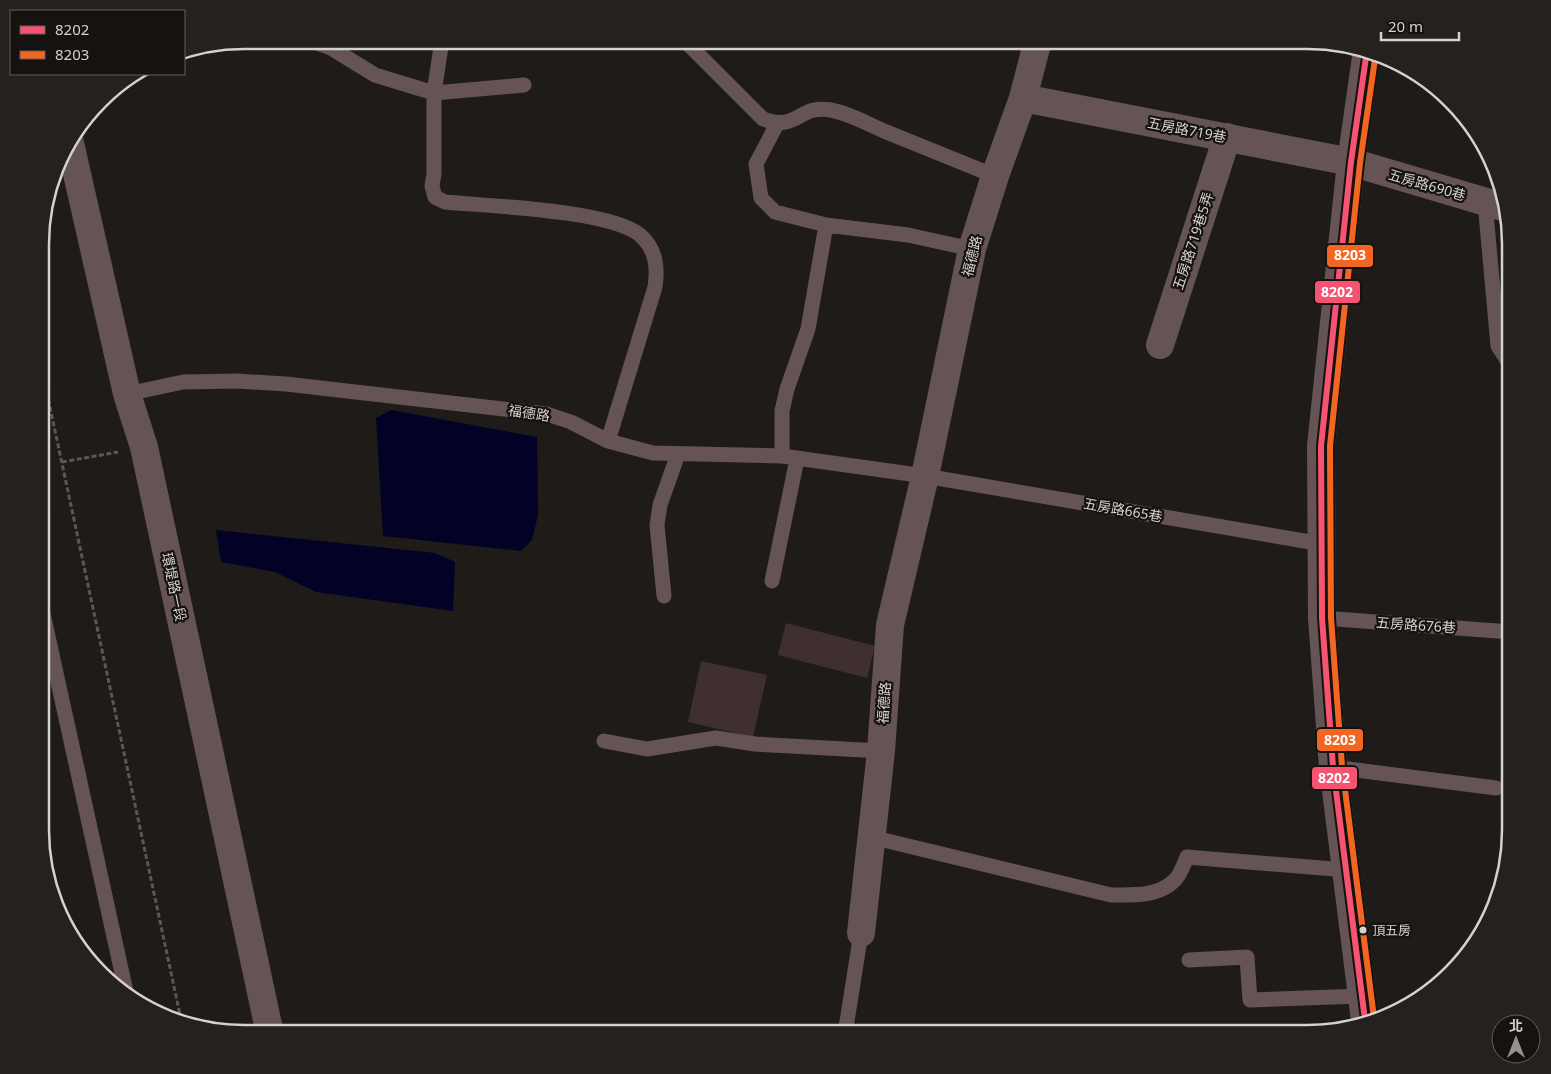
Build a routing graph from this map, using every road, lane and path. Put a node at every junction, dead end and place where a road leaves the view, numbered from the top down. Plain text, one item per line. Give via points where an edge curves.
1 (333, 49) edge
2 (441, 49) edge
3 (693, 49) edge
4 (1036, 49) edge
5 (1366, 58) edge
6 (524, 85) dead end
7 (434, 94) junction
8 (1023, 98) junction
9 (777, 124) junction
10 (1227, 137) junction
11 (72, 152) edge
12 (1351, 162) junction
13 (994, 176) junction
14 (1494, 204) edge
15 (826, 225) junction
16 (972, 249) junction
17 (1160, 345) dead end
18 (1502, 352) edge
19 (127, 394) junction
20 (49, 402) edge
21 (608, 441) junction
22 (144, 447) junction
23 (678, 454) junction
24 (790, 458) junction
25 (62, 462) junction
26 (925, 476) junction
27 (1322, 544) junction
28 (772, 581) dead end
29 (664, 596) dead end
30 (1322, 618) junction
31 (1502, 631) edge
32 (49, 641) edge
33 (604, 741) dead end
34 (881, 751) junction
35 (1333, 767) junction
36 (1496, 788) dead end
37 (871, 837) junction
38 (1346, 870) junction
39 (861, 932) joint
40 (1189, 960) dead end
41 (124, 985) edge
42 (1363, 1008) edge
43 (180, 1015) edge
44 (268, 1025) edge
45 (846, 1025) edge

1 - 7 lane via 375,75
2 - 7 lane
3 - 9 lane via 763,119
4 - 8 street, 福德路
5 - 12 street
6 - 7 lane
7 - 21 lane via 432,186 435,197 445,202 586,216 615,223 640,235 654,252 658,269 655,287
8 - 10 street, 五房路719巷
8 - 13 street, 福德路
9 - 13 lane via 788,123 808,110 828,109 852,114 872,126
9 - 15 lane via 756,164 761,198 776,212
10 - 12 street, 五房路719巷
10 - 17 street, 五房路719巷5弄
11 - 19 street, 環堤路一段
12 - 14 street, 五房路690巷
12 - 27 street via 1321,446
13 - 16 street, 福德路
14 - 18 lane via 1498,346
15 - 16 lane via 898,234
15 - 24 lane via 808,329 786,389 784,404
16 - 26 street, 福德路
19 - 21 lane, 福德路 via 183,382 286,384 547,414
19 - 22 street, 環堤路一段
20 - 25 path
21 - 23 lane, 福德路 via 654,453
22 - 25 path
22 - 44 street, 環堤路一段
23 - 24 lane, 福德路
23 - 29 lane via 660,505 657,525
24 - 26 lane, 福德路
24 - 28 lane
25 - 43 path
26 - 27 lane, 五房路665巷
26 - 34 street, 福德路 via 890,625
27 - 30 street
30 - 31 lane, 五房路676巷
30 - 35 street
32 - 41 lane
33 - 34 lane via 648,749 716,738 755,744
34 - 37 street, 福德路
35 - 36 lane
35 - 38 street
37 - 38 lane via 1111,895 1140,895 1160,890 1175,880 1188,857
37 - 39 street, 福德路
38 - 42 street
39 - 45 lane
40 - 42 lane via 1247,957 1250,1000

